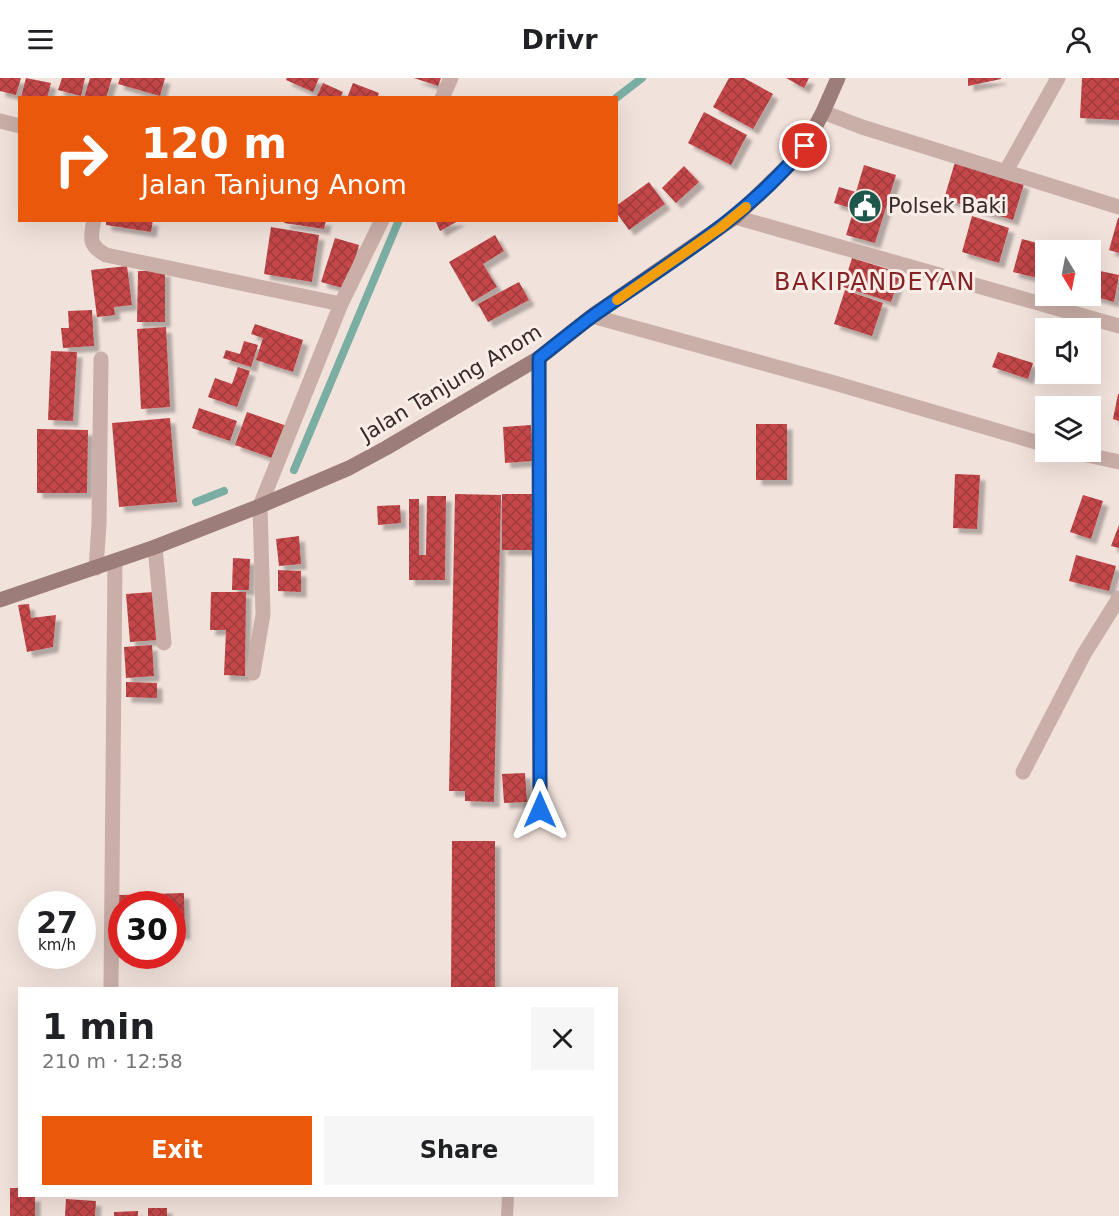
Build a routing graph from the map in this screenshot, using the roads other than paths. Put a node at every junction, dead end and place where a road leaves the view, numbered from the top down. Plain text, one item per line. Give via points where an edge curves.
1 (451, 78) edge
2 (838, 78) edge
3 (1058, 78) edge
4 (443, 96) edge
5 (824, 112) junction
6 (0, 121) edge
7 (18, 126) edge
8 (1006, 171) junction
9 (1119, 207) edge
10 (735, 217) junction
11 (94, 222) edge
12 (381, 222) edge
13 (341, 304) junction
14 (592, 316) junction
15 (1119, 326) edge
16 (539, 358) junction
17 (101, 359) dead end
18 (1035, 442) edge
19 (1101, 458) edge
20 (1119, 462) edge
21 (260, 506) junction
22 (155, 547) junction
23 (115, 561) junction
24 (96, 568) junction
25 (1119, 598) edge
26 (0, 600) edge
27 (164, 643) dead end
28 (254, 673) dead end
29 (1023, 772) dead end
30 (540, 810) dead end
31 (111, 987) edge
32 (508, 1197) edge
33 (507, 1216) edge

1 - 4 street
2 - 5 main road, Jalan Tanjung Anom
3 - 8 street
5 - 8 street
5 - 10 main road, Jalan Tanjung Anom via 790,164
6 - 7 street
8 - 9 street
10 - 14 main road, Jalan Tanjung Anom
10 - 15 street
11 - 13 street via 92,241 106,255
12 - 13 street
13 - 21 street
14 - 16 main road, Jalan Tanjung Anom
14 - 18 street
16 - 21 main road, Jalan Tanjung Anom via 349,468
16 - 30 street
17 - 24 street
19 - 20 street
21 - 22 main road, Jalan Tanjung Anom
21 - 28 street via 263,614
22 - 23 main road, Jalan Tanjung Anom
22 - 27 street
23 - 24 main road, Jalan Tanjung Anom
23 - 31 street
24 - 26 main road, Jalan Tanjung Anom
25 - 29 street via 1084,654
32 - 33 lane

